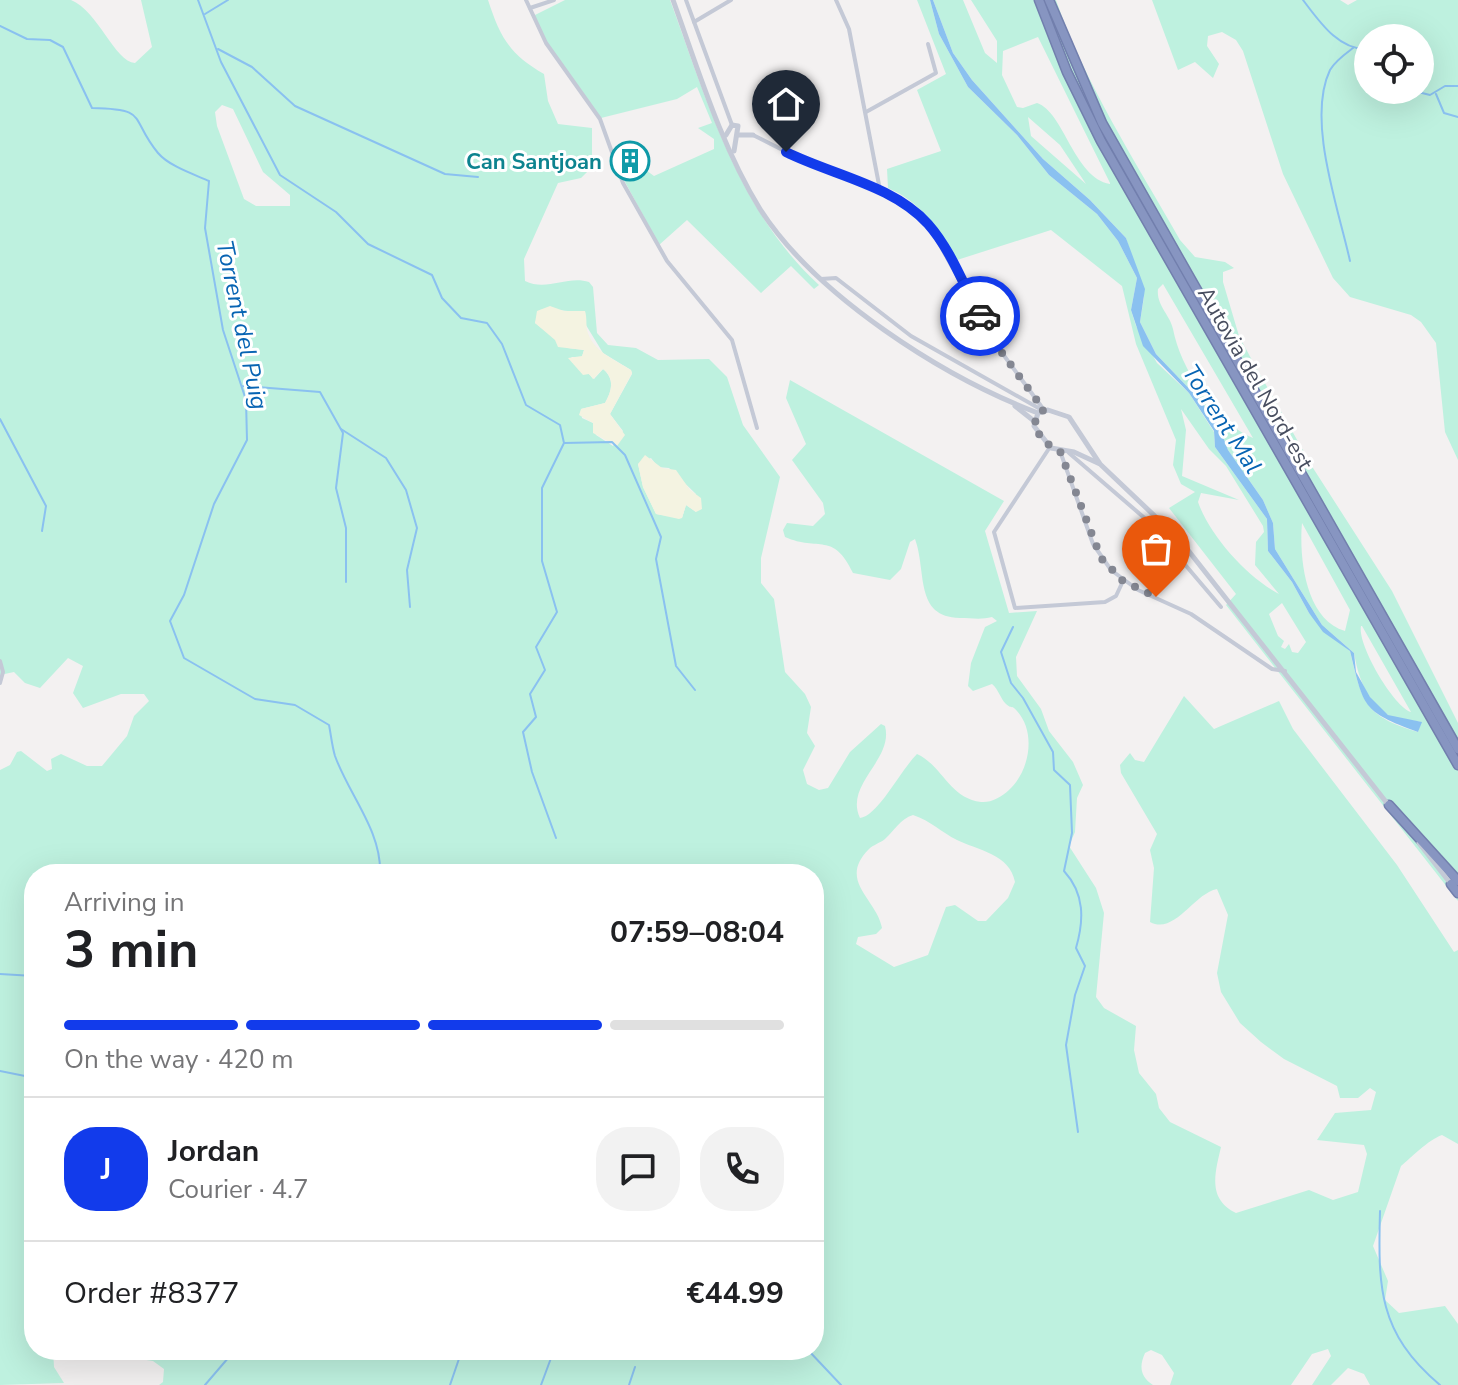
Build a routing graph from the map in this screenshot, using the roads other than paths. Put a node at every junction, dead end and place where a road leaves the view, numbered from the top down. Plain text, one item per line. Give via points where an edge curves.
1 (526, 0) edge
2 (554, 0) edge
3 (673, 0) edge
4 (686, 0) edge
5 (731, 0) edge
6 (836, 0) edge
7 (1039, 0) edge
8 (1049, 0) edge
9 (530, 8) junction
10 (694, 22) junction
11 (928, 44) dead end
12 (866, 112) junction
13 (718, 118) junction
14 (735, 126) junction
15 (736, 135) junction
16 (753, 135) junction
17 (726, 138) junction
18 (734, 156) junction
19 (880, 190) junction
20 (821, 279) junction
21 (1008, 400) junction
22 (1041, 411) junction
23 (1034, 421) junction
24 (757, 428) dead end
25 (1082, 441) junction
26 (1050, 447) junction
27 (1060, 451) junction
28 (1071, 452) junction
29 (1100, 464) junction
30 (1123, 581) junction
31 (1221, 607) dead end
32 (0, 661) edge
33 (1285, 671) junction
34 (0, 683) edge
35 (1458, 749) edge
36 (1458, 765) edge
37 (1389, 805) joint
38 (1454, 882) edge
39 (1458, 892) edge

1 - 9 street
2 - 9 street
3 - 13 street
4 - 10 street
5 - 10 street
6 - 12 street via 849,29
7 - 36 highway, Autovia del Nord-est via 1101,141
8 - 35 highway, Autovia del Nord-est via 1106,130
9 - 24 street via 549,47 600,119 623,183 667,261 732,340
10 - 14 street
11 - 12 street via 936,73
12 - 19 street
13 - 14 street
13 - 17 street
14 - 15 street
14 - 16 street
14 - 17 street
15 - 16 street
15 - 17 street
15 - 18 street
16 - 19 street via 812,165
17 - 18 street
18 - 20 street via 761,209
19 - 22 street via 908,206 937,235 994,342
20 - 21 street via 896,338
20 - 22 street via 836,278 892,324
21 - 22 street
21 - 23 street
22 - 23 street
22 - 25 street via 1069,417
23 - 26 street
25 - 28 street
25 - 29 street
26 - 27 street
26 - 30 street via 994,532 1015,608 1105,602 1116,596
27 - 28 street
27 - 30 street via 1093,544
28 - 29 street
28 - 31 street via 1148,521
29 - 33 street via 1180,540
30 - 33 street via 1191,614 1272,669
32 - 34 street
33 - 37 street
37 - 38 highway
38 - 39 highway

